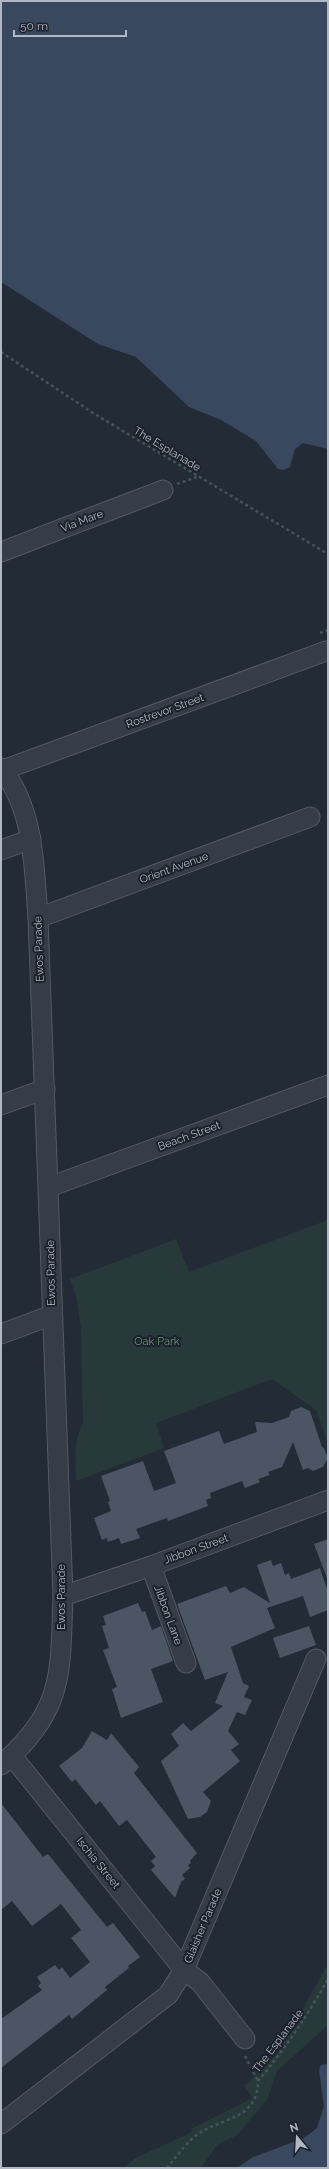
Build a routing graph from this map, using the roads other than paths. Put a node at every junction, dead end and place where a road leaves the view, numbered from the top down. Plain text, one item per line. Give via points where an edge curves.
1 (163, 490) road end
2 (1, 552) edge
3 (326, 651) dead end
4 (2, 769) edge
5 (310, 817) dead end
6 (31, 839) junction
7 (1, 850) edge
8 (38, 918) junction
9 (328, 1085) edge
10 (44, 1089) junction
11 (1, 1105) edge
12 (49, 1187) junction
13 (52, 1315) junction
14 (1, 1334) edge
15 (328, 1500) edge
16 (151, 1566) junction
17 (63, 1596) junction
18 (316, 1659) dead end
19 (186, 1663) dead end
20 (6, 1760) edge
21 (184, 1970) junction
22 (245, 2039) road end
23 (1, 2124) edge

1 - 2 street, Via Mare
3 - 4 street, Rostrevor Street
4 - 6 street, Ewos Parade via 20,803
5 - 8 street, Orient Avenue
6 - 7 street
6 - 8 street, Ewos Parade
8 - 10 street, Ewos Parade
9 - 12 street, Beach Street
10 - 11 street
10 - 12 street, Ewos Parade
12 - 13 street, Ewos Parade
13 - 14 street
13 - 17 street, Ewos Parade
15 - 16 street, Jibbon Street
16 - 17 street, Jibbon Street
16 - 19 street, Jibbon Lane
17 - 20 street, Ewos Parade via 60,1669 54,1696 44,1717
18 - 21 street, Glaisher Parade
20 - 21 street, Ischia Street
21 - 22 street, Ischia Street via 200,1982
21 - 23 street, Glaisher Parade via 168,1995

